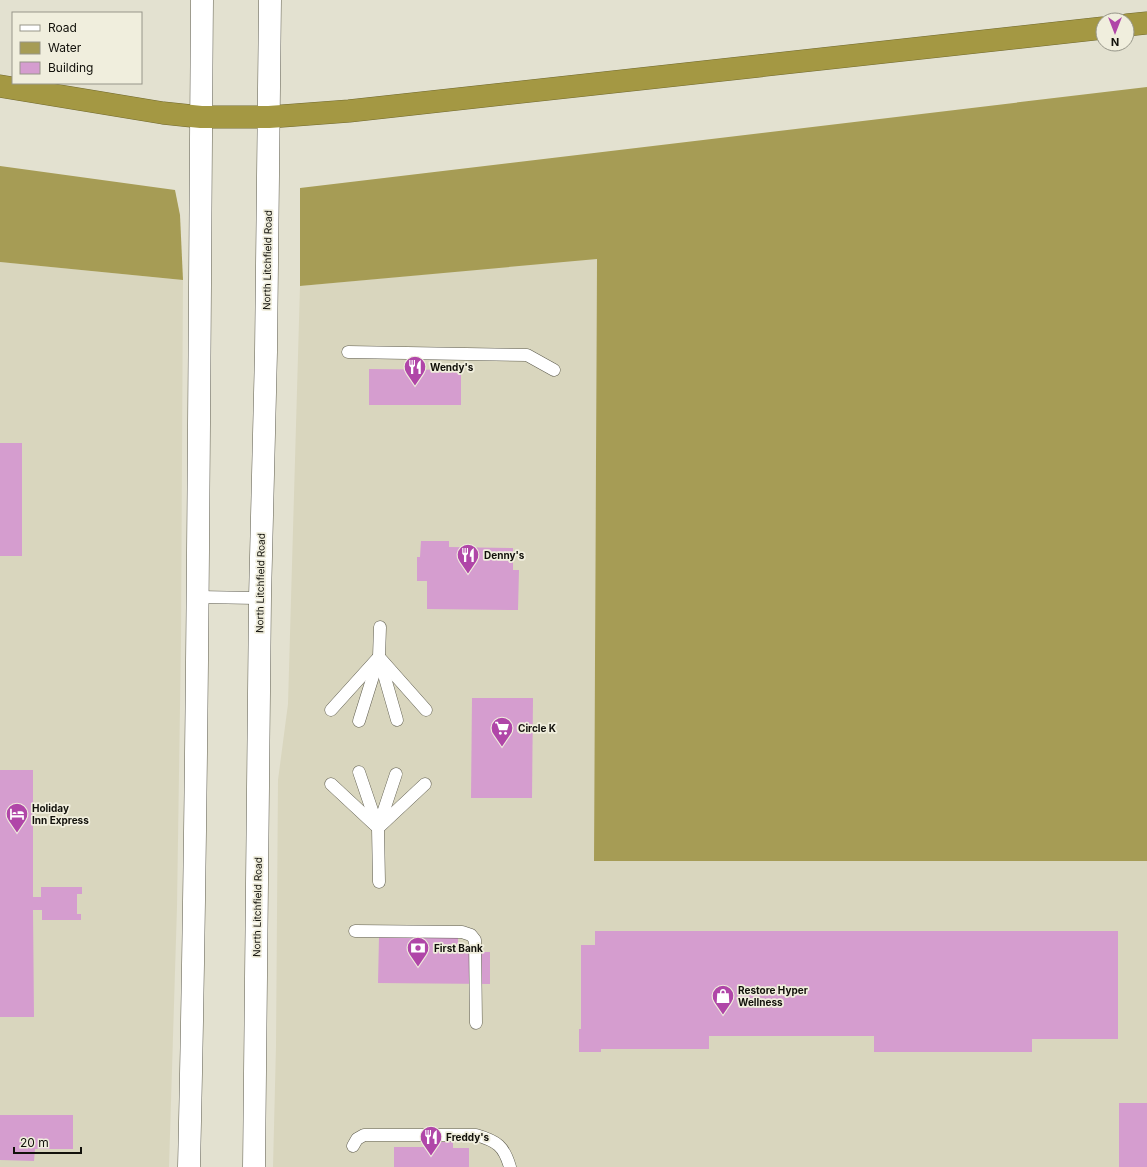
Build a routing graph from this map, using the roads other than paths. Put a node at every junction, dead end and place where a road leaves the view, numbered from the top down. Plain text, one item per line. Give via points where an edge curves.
1 (202, 0) edge
2 (270, 0) edge
3 (1147, 23) edge
4 (1135, 24) edge
5 (1095, 29) edge
6 (0, 86) edge
7 (201, 117) junction
8 (269, 117) junction
9 (348, 352) dead end
10 (554, 370) dead end
11 (199, 597) junction
12 (260, 598) junction
13 (380, 628) dead end
14 (379, 657) junction
15 (331, 710) dead end
16 (426, 710) dead end
17 (397, 720) dead end
18 (359, 721) dead end
19 (359, 772) dead end
20 (396, 774) dead end
21 (331, 784) dead end
22 (425, 784) dead end
23 (378, 828) junction
24 (379, 882) dead end
25 (355, 931) dead end
26 (476, 1023) dead end
27 (353, 1146) dead end
28 (189, 1167) edge
29 (254, 1167) edge
30 (510, 1167) edge

1 - 7 main road
2 - 8 main road, North Litchfield Road
3 - 4 highway
5 - 8 highway via 349,111
6 - 7 highway
7 - 8 highway
7 - 11 main road
8 - 12 main road, North Litchfield Road
9 - 10 lane via 527,355
11 - 12 lane
11 - 28 main road
12 - 29 main road, North Litchfield Road
13 - 14 lane
14 - 15 lane
14 - 16 lane
14 - 17 lane
14 - 18 lane
19 - 23 lane
20 - 23 lane
21 - 23 lane
22 - 23 lane
23 - 24 lane
25 - 26 lane via 462,932 471,935 475,940
27 - 30 lane via 357,1138 364,1135 476,1135 491,1139 503,1149

